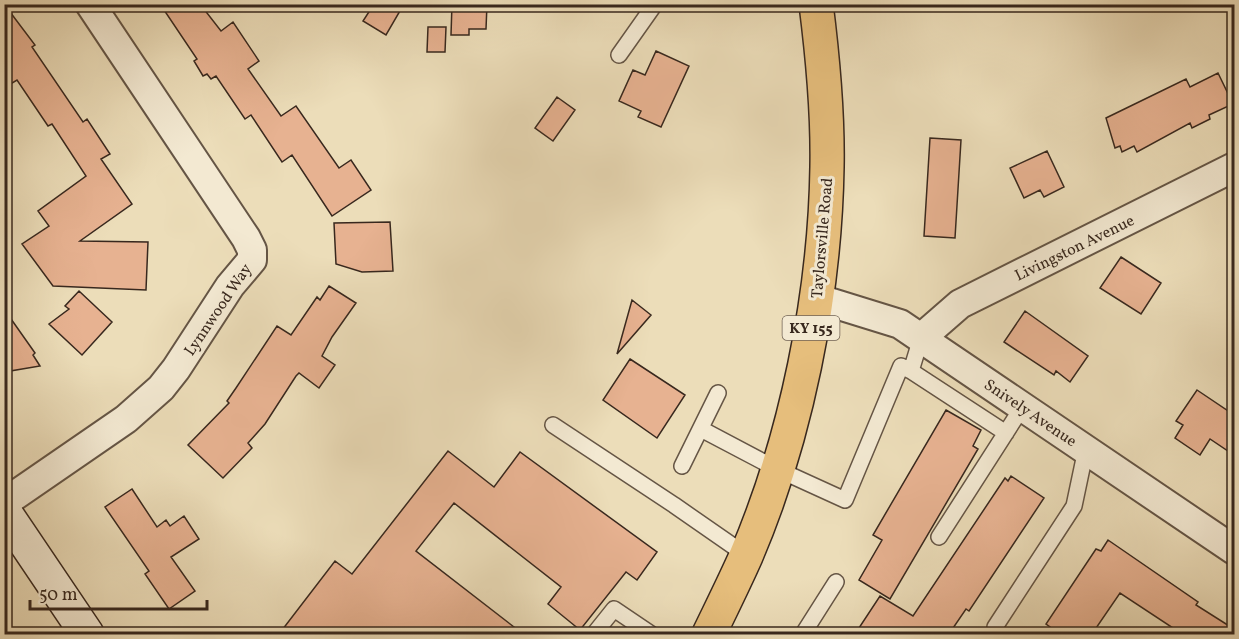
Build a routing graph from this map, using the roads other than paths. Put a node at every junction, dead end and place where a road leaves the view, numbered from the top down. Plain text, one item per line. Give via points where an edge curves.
1 (90, 4) edge
2 (655, 4) edge
3 (816, 4) edge
4 (619, 55) dead end
5 (1234, 167) edge
6 (816, 298) junction
7 (921, 338) junction
8 (911, 371) junction
9 (718, 393) dead end
10 (1023, 406) junction
11 (553, 425) dead end
12 (701, 429) junction
13 (1006, 433) junction
14 (1086, 449) junction
15 (682, 466) dead end
16 (777, 469) junction
17 (4, 502) edge
18 (4, 511) edge
19 (939, 537) dead end
20 (1234, 550) edge
21 (746, 555) junction
22 (836, 582) dead end
23 (995, 627) dead end
24 (87, 634) edge
25 (594, 634) edge
26 (651, 634) edge
27 (709, 634) edge
28 (803, 634) edge

1 - 17 street, Lynnwood Way via 246,238 252,260 230,286 176,369 144,405
2 - 4 lane
3 - 6 main road, Taylorsville Road / KY 155 via 825,70 827,167
5 - 7 street, Livingston Avenue via 960,304
6 - 7 street, Snively Avenue via 900,324
6 - 16 main road, Taylorsville Road / KY 155 via 804,370
7 - 8 lane
7 - 10 street, Snively Avenue
8 - 13 lane
8 - 16 lane via 901,366 845,500
9 - 12 lane
10 - 13 lane
10 - 14 street, Snively Avenue
11 - 21 lane
12 - 15 lane
12 - 16 lane
13 - 19 lane
14 - 20 street, Snively Avenue
14 - 23 lane via 1074,507
16 - 21 main road, Taylorsville Road / KY 155
18 - 24 street
21 - 27 main road, Taylorsville Road / KY 155
22 - 28 lane
25 - 26 lane via 614,609

